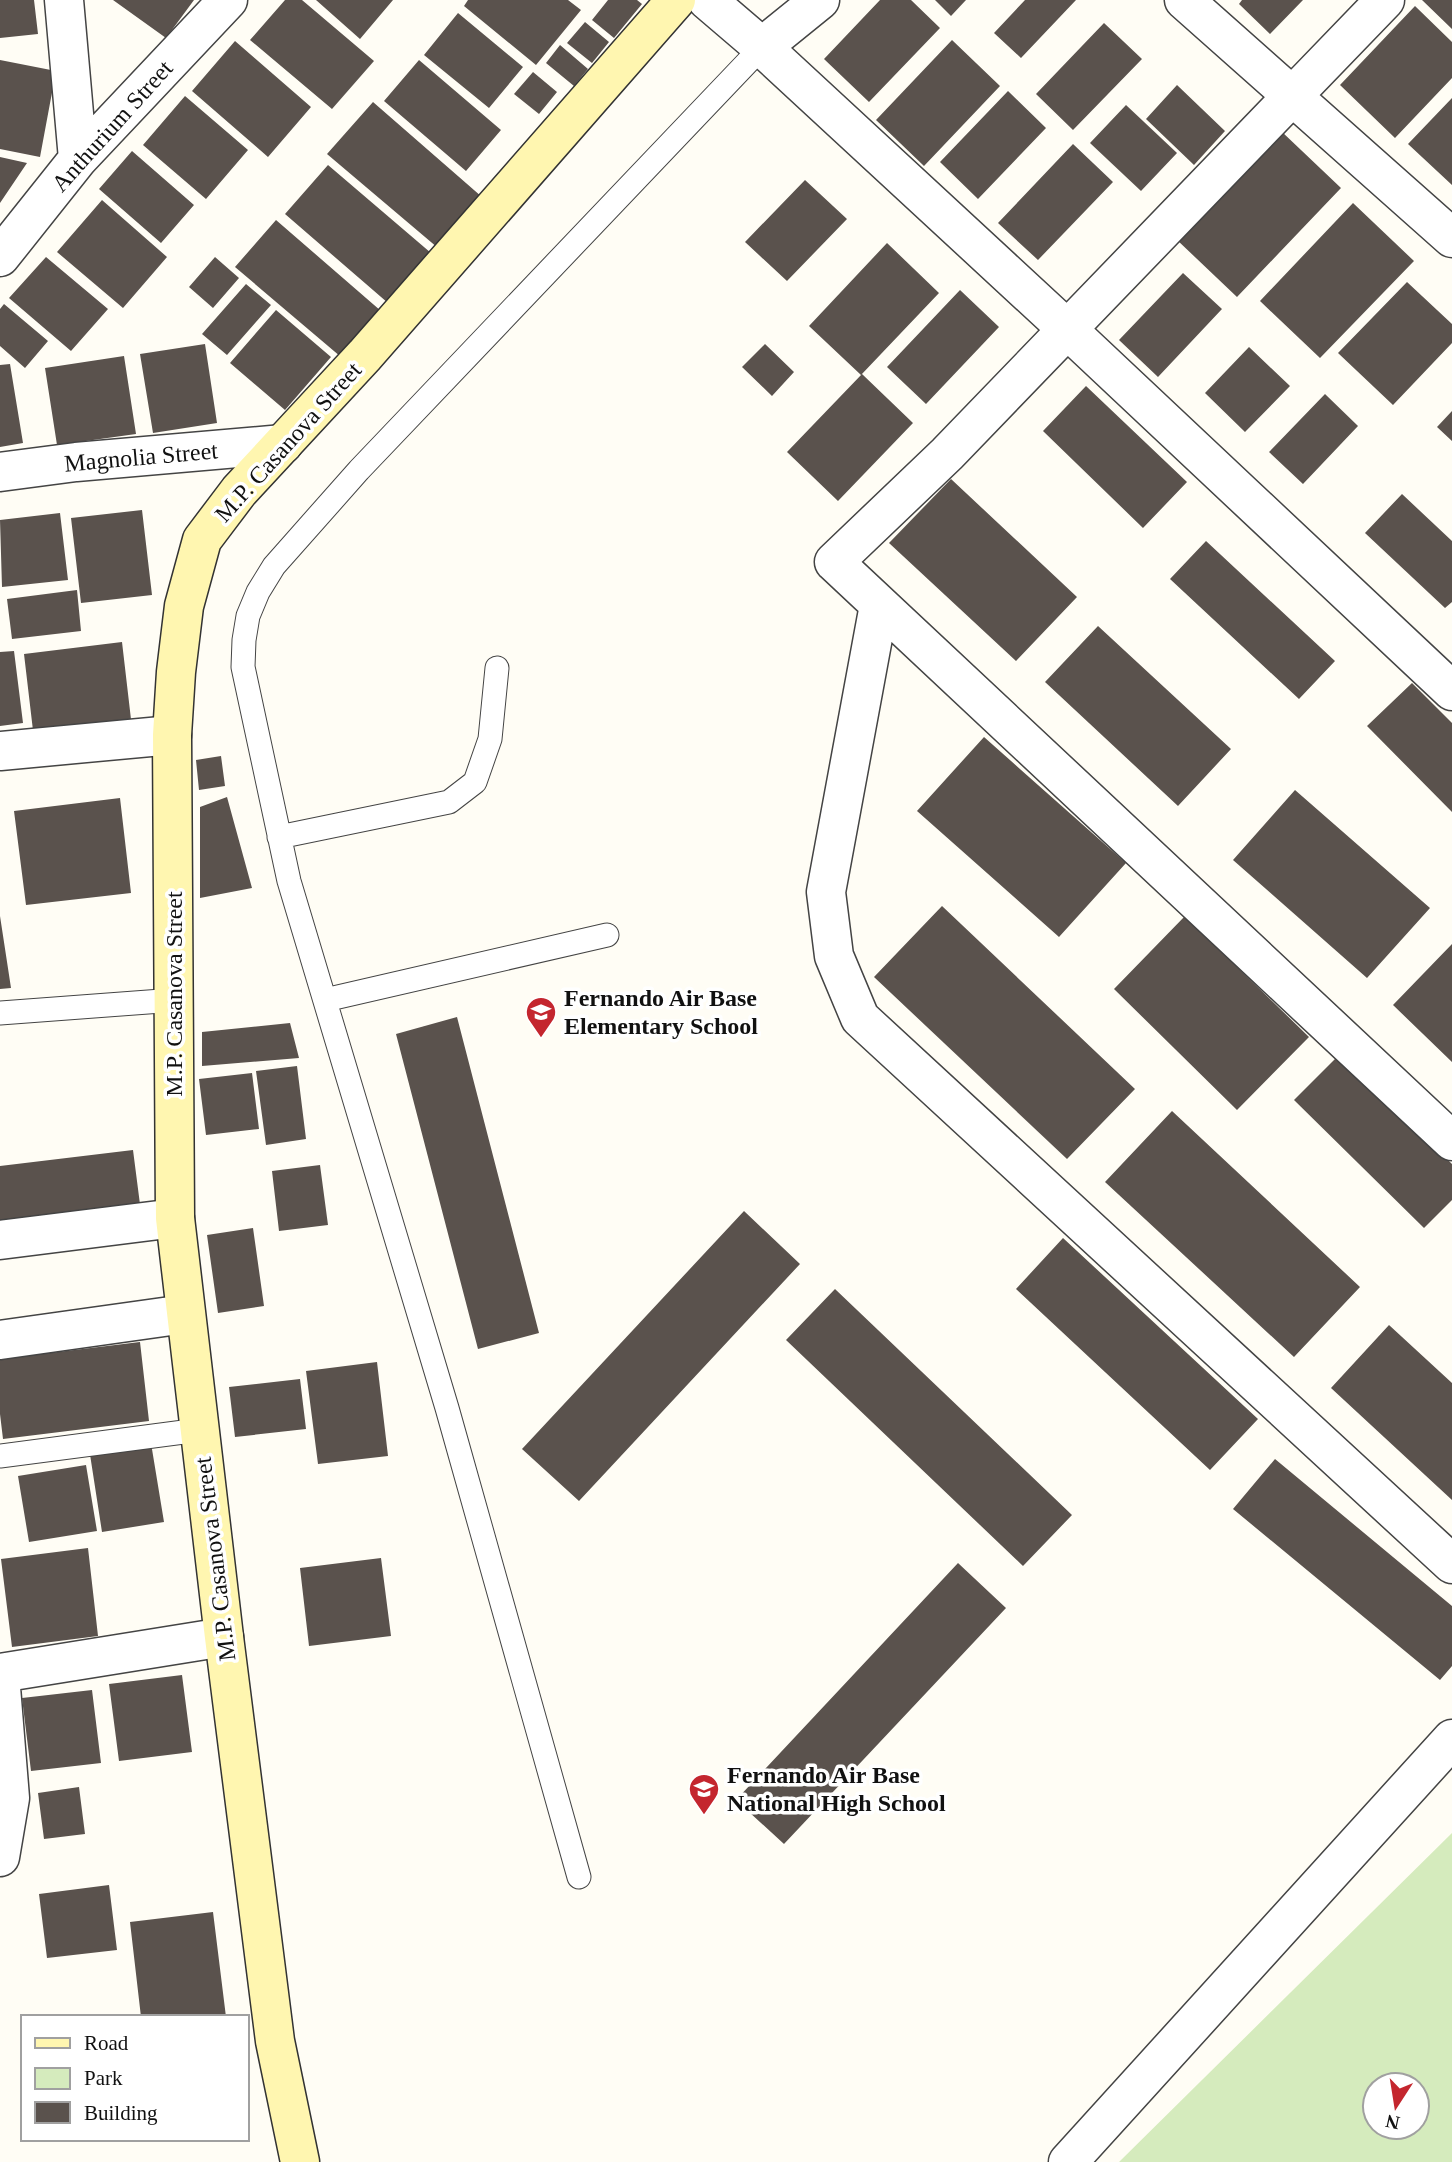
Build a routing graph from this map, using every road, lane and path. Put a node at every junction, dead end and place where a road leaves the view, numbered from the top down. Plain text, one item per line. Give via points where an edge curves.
1 (64, 0) edge
2 (228, 0) edge
3 (676, 0) edge
4 (707, 0) edge
5 (820, 0) edge
6 (1184, 0) edge
7 (1385, 0) edge
8 (762, 47) junction
9 (1293, 95) junction
10 (78, 159) junction
11 (1452, 238) edge
12 (0, 257) edge
13 (1068, 330) junction
14 (283, 444) junction
15 (0, 472) edge
16 (879, 606) junction
17 (497, 668) dead end
18 (1452, 691) edge
19 (172, 735) junction
20 (0, 751) edge
21 (279, 837) junction
22 (607, 935) dead end
23 (175, 1000) junction
24 (325, 1000) junction
25 (0, 1013) edge
26 (1452, 1141) edge
27 (175, 1218) junction
28 (0, 1240) edge
29 (185, 1314) junction
30 (0, 1340) edge
31 (199, 1430) junction
32 (0, 1456) edge
33 (1452, 1564) edge
34 (224, 1637) junction
35 (0, 1674) edge
36 (1452, 1739) edge
37 (0, 1857) edge
38 (579, 1877) dead end
39 (300, 2162) edge
40 (1068, 2162) edge

1 - 10 street
2 - 10 street, Anthurium Street
3 - 14 street, M.P. Casanova Street
4 - 8 street
5 - 8 street
6 - 9 street
7 - 9 street
8 - 13 street
8 - 21 lane via 359,470 269,574 248,616 243,667
9 - 11 street
9 - 13 street
10 - 12 street, Anthurium Street
13 - 16 street via 834,562
13 - 18 street
14 - 15 street, Magnolia Street
14 - 19 street, M.P. Casanova Street via 202,540 184,607
16 - 26 street
16 - 33 street via 827,892 834,956 860,1018
17 - 21 lane via 490,738 475,782 449,802
19 - 20 street
19 - 23 street, M.P. Casanova Street
21 - 24 lane
22 - 24 lane
23 - 25 lane
23 - 27 street, M.P. Casanova Street
24 - 38 lane via 447,1408
27 - 28 street
27 - 29 street, M.P. Casanova Street
29 - 30 street
29 - 31 street, M.P. Casanova Street
31 - 32 lane
31 - 34 street, M.P. Casanova Street
34 - 35 street
34 - 39 street, M.P. Casanova Street via 275,2041
35 - 37 street via 10,1798
36 - 40 street

